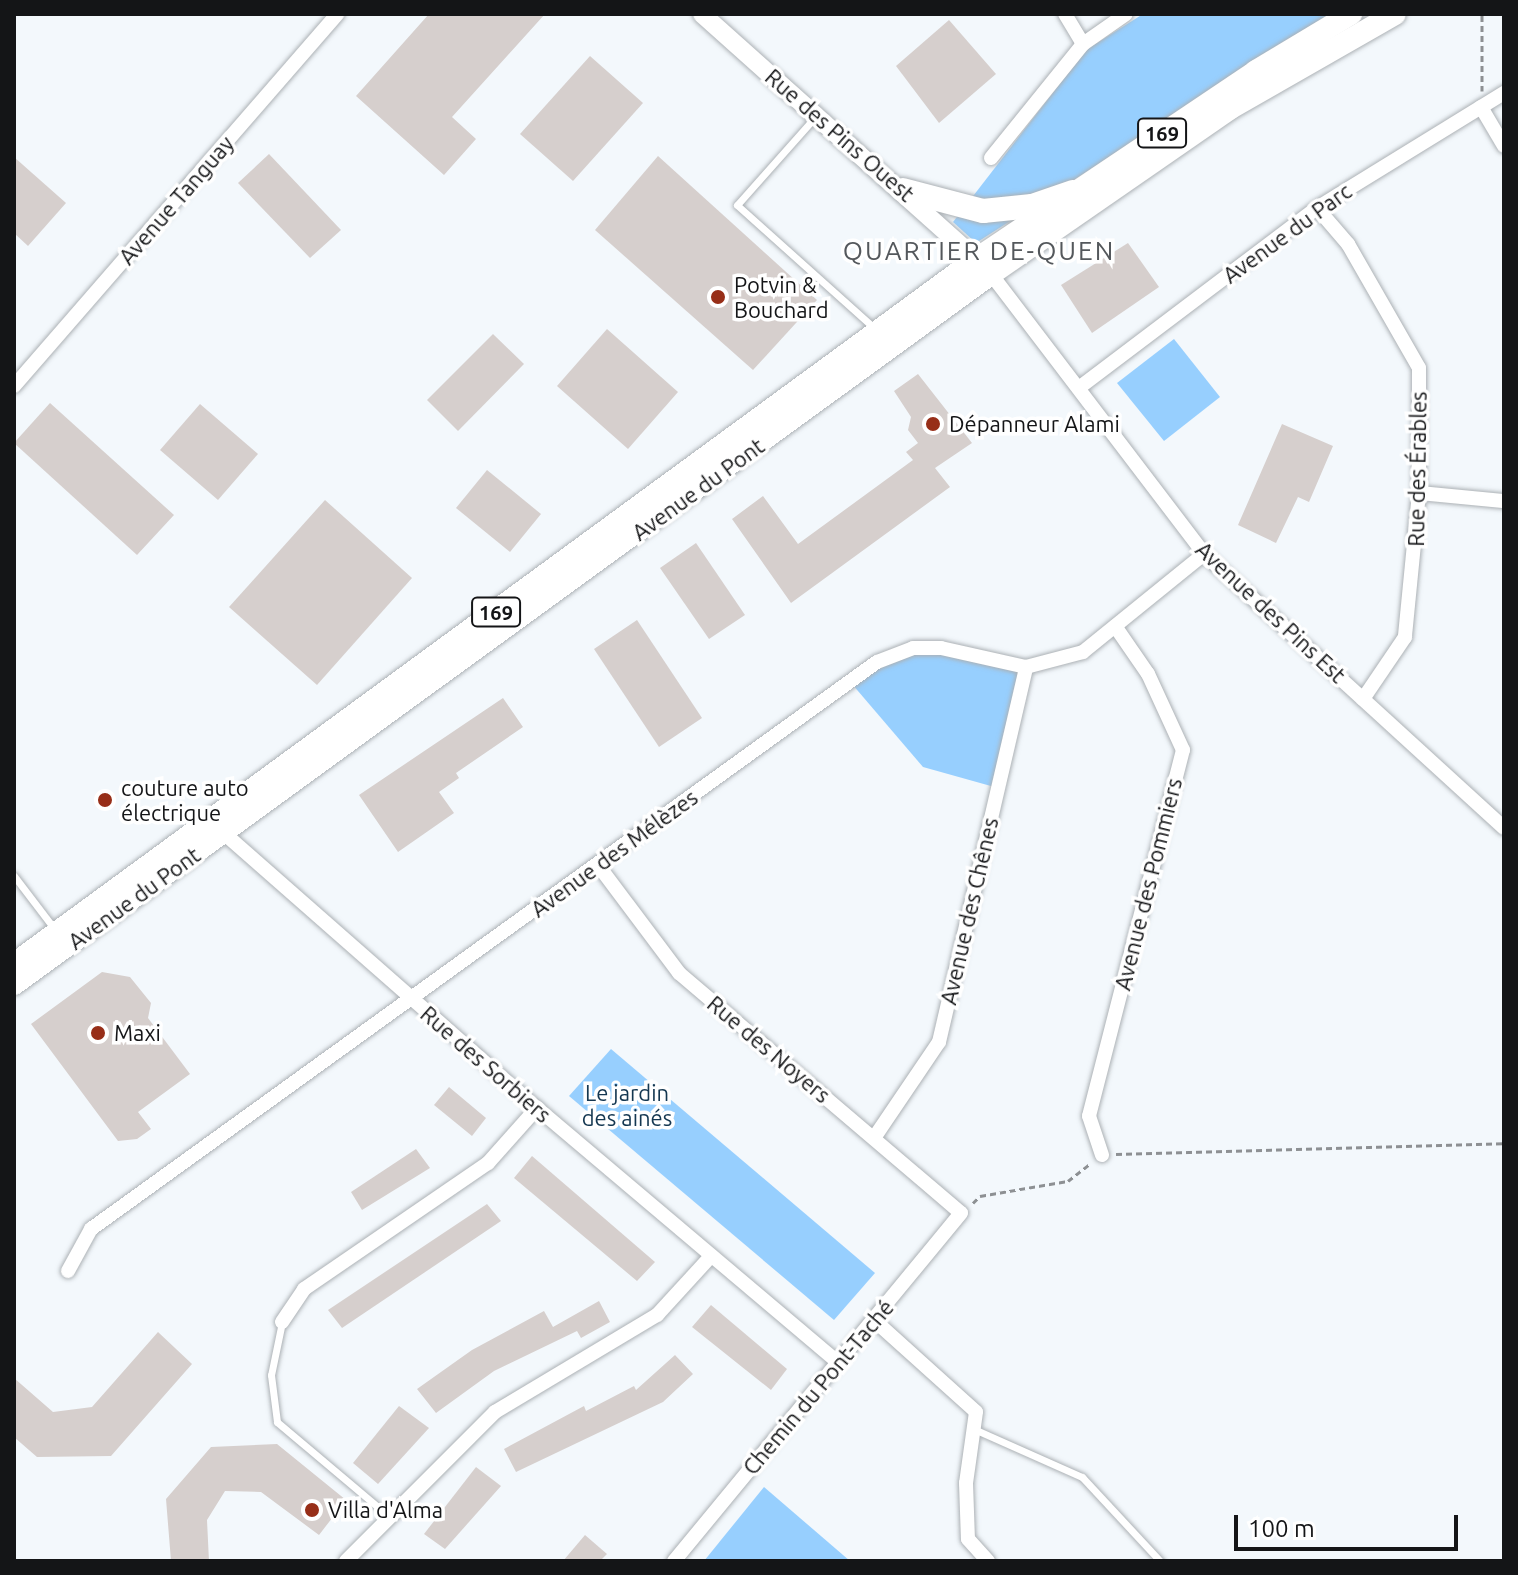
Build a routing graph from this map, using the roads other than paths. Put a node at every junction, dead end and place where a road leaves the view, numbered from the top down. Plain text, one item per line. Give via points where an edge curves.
1 (337, 14) edge
2 (702, 14) edge
3 (1065, 14) edge
4 (1126, 14) edge
5 (1351, 14) edge
6 (1395, 14) edge
7 (1083, 44) junction
8 (1504, 93) edge
9 (1481, 107) junction
10 (817, 114) junction
11 (1504, 146) edge
12 (991, 158) dead end
13 (903, 190) junction
14 (1073, 192) junction
15 (1317, 208) junction
16 (984, 266) junction
17 (878, 332) junction
18 (14, 386) edge
19 (1080, 387) junction
20 (1419, 493) junction
21 (1504, 501) edge
22 (1204, 554) junction
23 (1115, 626) junction
24 (1026, 667) junction
25 (1363, 699) junction
26 (1501, 818) edge
27 (216, 827) junction
28 (598, 865) junction
29 (14, 876) edge
30 (57, 933) junction
31 (14, 964) edge
32 (14, 984) edge
33 (411, 999) junction
34 (537, 1108) junction
35 (874, 1138) junction
36 (1102, 1155) road end
37 (961, 1213) joint
38 (711, 1256) junction
39 (68, 1271) dead end
40 (874, 1320) junction
41 (282, 1322) joint
42 (839, 1363) junction
43 (974, 1429) junction
44 (390, 1517) junction
45 (346, 1561) edge
46 (674, 1561) edge
47 (988, 1561) edge
48 (1160, 1561) edge

1 - 18 street, Avenue Tanguay
2 - 10 main road, Rue des Pins Ouest
3 - 7 street
4 - 7 street
5 - 14 main road, Avenue du Pont / 169
6 - 16 main road, Avenue du Pont via 1229,109
7 - 12 street
8 - 9 street, Avenue du Parc
9 - 11 street
9 - 15 street, Avenue du Parc
10 - 13 main road, Rue des Pins Ouest
10 - 17 lane via 737,205
13 - 14 highway via 983,211 1032,206
13 - 16 main road, Rue des Pins Ouest
14 - 16 main road, Avenue du Pont / 169
15 - 19 street, Avenue du Parc
15 - 20 street, Rue des Érables via 1348,244 1419,368
16 - 17 main road, Avenue du Pont / 169
16 - 19 street, Avenue des Pins Est
16 - 27 main road, Avenue du Pont
17 - 27 main road, Avenue du Pont / 169
19 - 22 street, Avenue des Pins Est
20 - 21 street
20 - 25 street, Rue des Érables via 1405,637
22 - 23 street, Avenue des Mélèzes
22 - 25 street, Avenue des Pins Est
23 - 24 street, Avenue des Mélèzes via 1083,652
23 - 36 street, Avenue des Pommiers via 1148,674 1183,750 1089,1116
24 - 28 street, Avenue des Mélèzes via 941,648 913,648 877,662
24 - 35 street, Avenue des Chênes via 939,1042
25 - 26 street, Avenue des Pins Est
27 - 30 main road, Avenue du Pont / 169
27 - 32 main road, Avenue du Pont
27 - 33 street, Rue des Sorbiers
28 - 33 street, Avenue des Mélèzes
28 - 35 street, Rue des Noyers via 679,973
29 - 30 lane
30 - 31 main road, Avenue du Pont / 169
33 - 34 street, Rue des Sorbiers
33 - 39 street, Avenue des Mélèzes via 91,1229
34 - 38 street, Rue des Sorbiers
34 - 41 street via 488,1163 304,1289
35 - 37 street, Rue des Noyers
37 - 40 street, Chemin du Pont-Taché
38 - 42 street, Rue des Sorbiers
38 - 44 street via 657,1315 495,1412
40 - 42 street, Chemin du Pont-Taché
40 - 43 street via 976,1412
41 - 44 lane via 271,1375 277,1422
42 - 46 street, Chemin du Pont-Taché
43 - 47 street via 966,1483 968,1539
43 - 48 lane via 1082,1477
44 - 45 street

